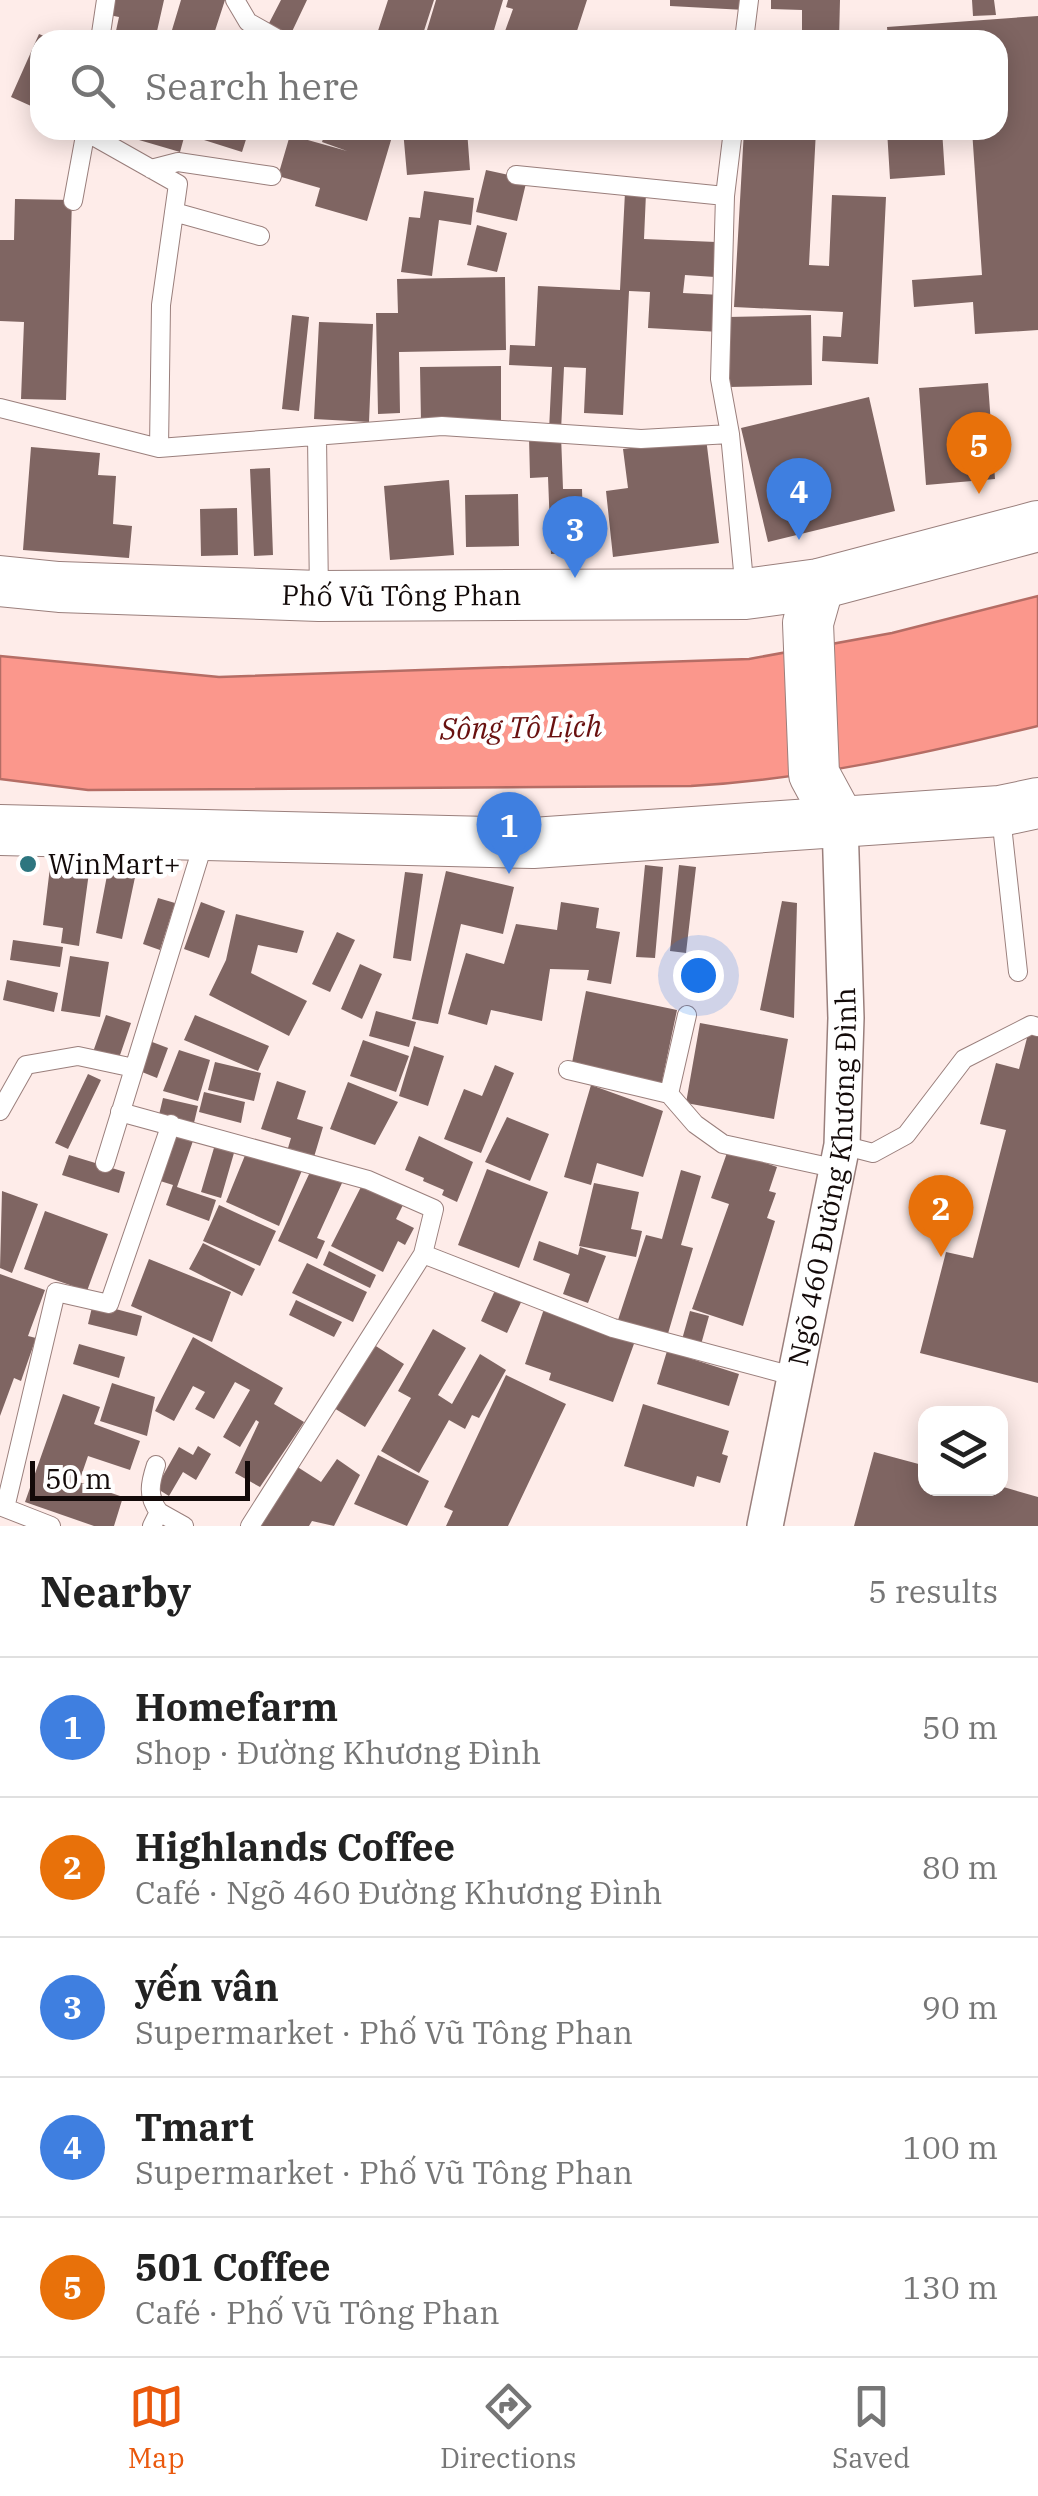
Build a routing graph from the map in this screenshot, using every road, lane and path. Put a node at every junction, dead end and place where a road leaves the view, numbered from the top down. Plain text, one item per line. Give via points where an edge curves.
1 (106, 0) edge
2 (235, 0) edge
3 (749, 0) edge
4 (102, 30) edge
5 (262, 30) edge
6 (745, 30) edge
7 (84, 140) edge
8 (101, 140) edge
9 (732, 140) edge
10 (151, 169) junction
11 (516, 175) dead end
12 (272, 176) dead end
13 (725, 196) junction
14 (73, 201) dead end
15 (174, 212) junction
16 (260, 236) dead end
17 (0, 408) edge
18 (730, 434) junction
19 (317, 436) junction
20 (159, 448) junction
21 (1038, 526) edge
22 (0, 581) edge
23 (745, 594) junction
24 (318, 596) junction
25 (821, 608) junction
26 (1019, 807) edge
27 (840, 822) junction
28 (0, 830) edge
29 (205, 838) junction
30 (1018, 972) dead end
31 (688, 1015) dead end
32 (1038, 1027) edge
33 (134, 1068) junction
34 (568, 1070) dead end
35 (669, 1094) junction
36 (0, 1111) edge
37 (120, 1112) junction
38 (170, 1124) junction
39 (840, 1157) junction
40 (105, 1163) dead end
41 (423, 1254) junction
42 (793, 1376) junction
43 (156, 1465) dead end
44 (2, 1506) edge
45 (155, 1519) edge
46 (50, 1526) edge
47 (184, 1526) edge
48 (250, 1526) edge
49 (765, 1526) edge

1 - 4 lane
2 - 5 lane via 248,22
3 - 6 lane
7 - 14 lane
8 - 10 lane
9 - 13 lane
10 - 12 lane via 178,162
10 - 15 lane via 178,184
11 - 13 lane
13 - 18 lane via 720,379
15 - 16 lane
15 - 20 lane via 162,304
17 - 20 lane
18 - 19 lane via 641,439 442,426
18 - 23 lane
19 - 20 lane
19 - 24 lane
21 - 25 main road, Phố Vũ Tông Phan
22 - 24 main road, Phố Vũ Tông Phan
23 - 24 main road, Phố Vũ Tông Phan
23 - 25 main road, Phố Vũ Tông Phan
25 - 27 main road
26 - 27 main road
26 - 30 lane
27 - 29 main road via 533,843
27 - 39 street, Ngõ 460 Đường Khương Đình via 846,1018
28 - 29 main road
29 - 33 lane
31 - 35 lane
32 - 39 lane via 964,1059 906,1134 873,1153
33 - 36 lane via 78,1056 26,1066
33 - 37 lane
34 - 35 lane
35 - 39 lane via 694,1124 723,1144
37 - 38 lane
37 - 40 lane
38 - 41 lane via 368,1180 434,1209
38 - 44 lane via 109,1304 56,1292
39 - 42 street, Ngõ 460 Đường Khương Đình
41 - 42 lane via 613,1328
41 - 48 lane
42 - 49 street, Ngõ 460 Đường Khương Đình
43 - 45 lane via 150,1484
44 - 46 lane
45 - 47 lane

